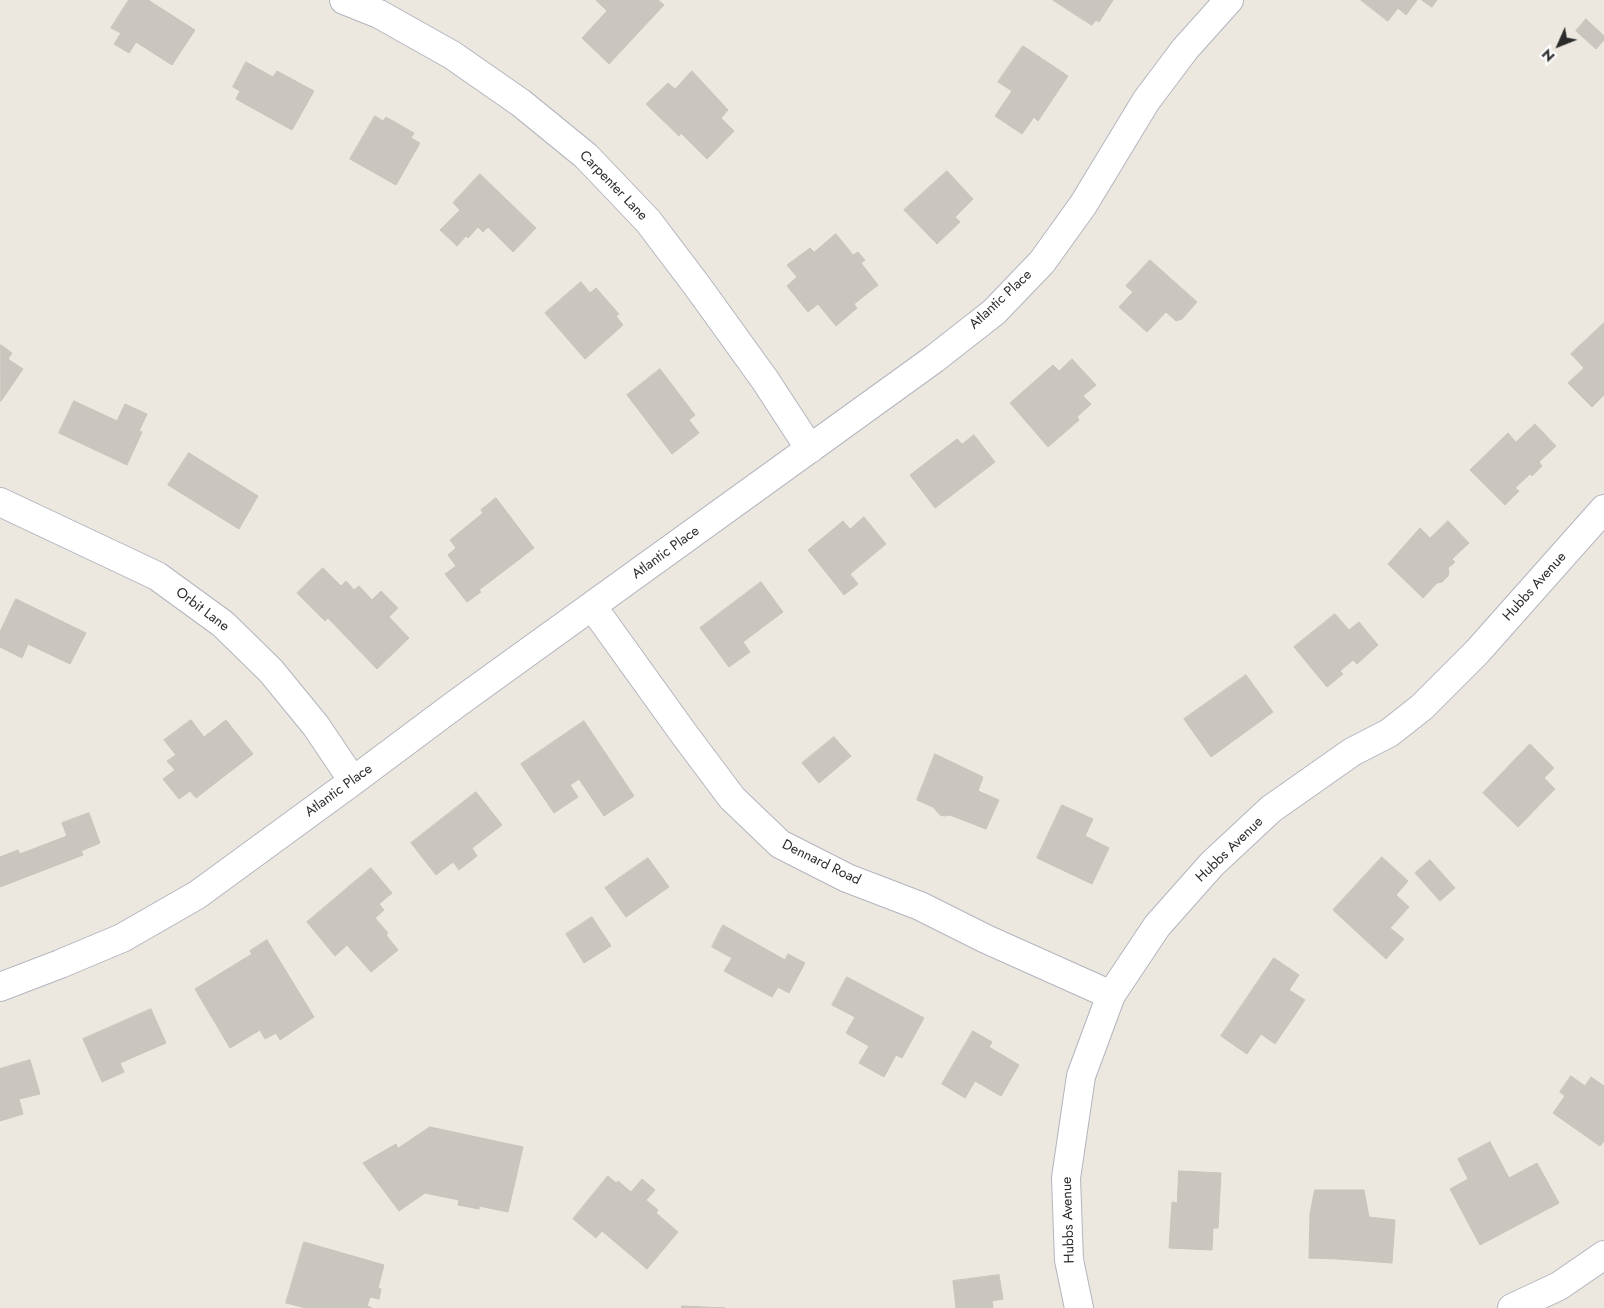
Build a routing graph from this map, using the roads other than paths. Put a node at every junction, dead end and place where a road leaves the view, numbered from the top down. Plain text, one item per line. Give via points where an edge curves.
1 (344, 0) edge
2 (1229, 0) edge
3 (810, 448) junction
4 (0, 502) edge
5 (1604, 509) edge
6 (592, 606) junction
7 (353, 781) junction
8 (0, 986) edge
9 (1111, 995) junction
10 (1604, 1255) edge
11 (1080, 1308) edge
12 (1512, 1308) edge

1 - 3 street, Carpenter Lane via 379,14 452,55 520,102 586,156 648,221 693,279
2 - 3 street, Atlantic Place via 1184,49 1146,101 1083,205 1042,262 994,312
3 - 6 street, Atlantic Place
4 - 7 street, Orbit Lane via 157,576 223,624 271,671 316,726
5 - 9 street, Hubbs Avenue via 1477,652 1422,707 1389,733 1352,752 1271,809 1212,864 1157,926
6 - 7 street, Atlantic Place
6 - 9 street, Dennard Road via 732,798 780,844 847,878 920,906
7 - 8 street, Atlantic Place via 197,895 122,938
9 - 11 street, Hubbs Avenue via 1081,1076 1066,1178 1068,1260
10 - 12 street via 1559,1286

